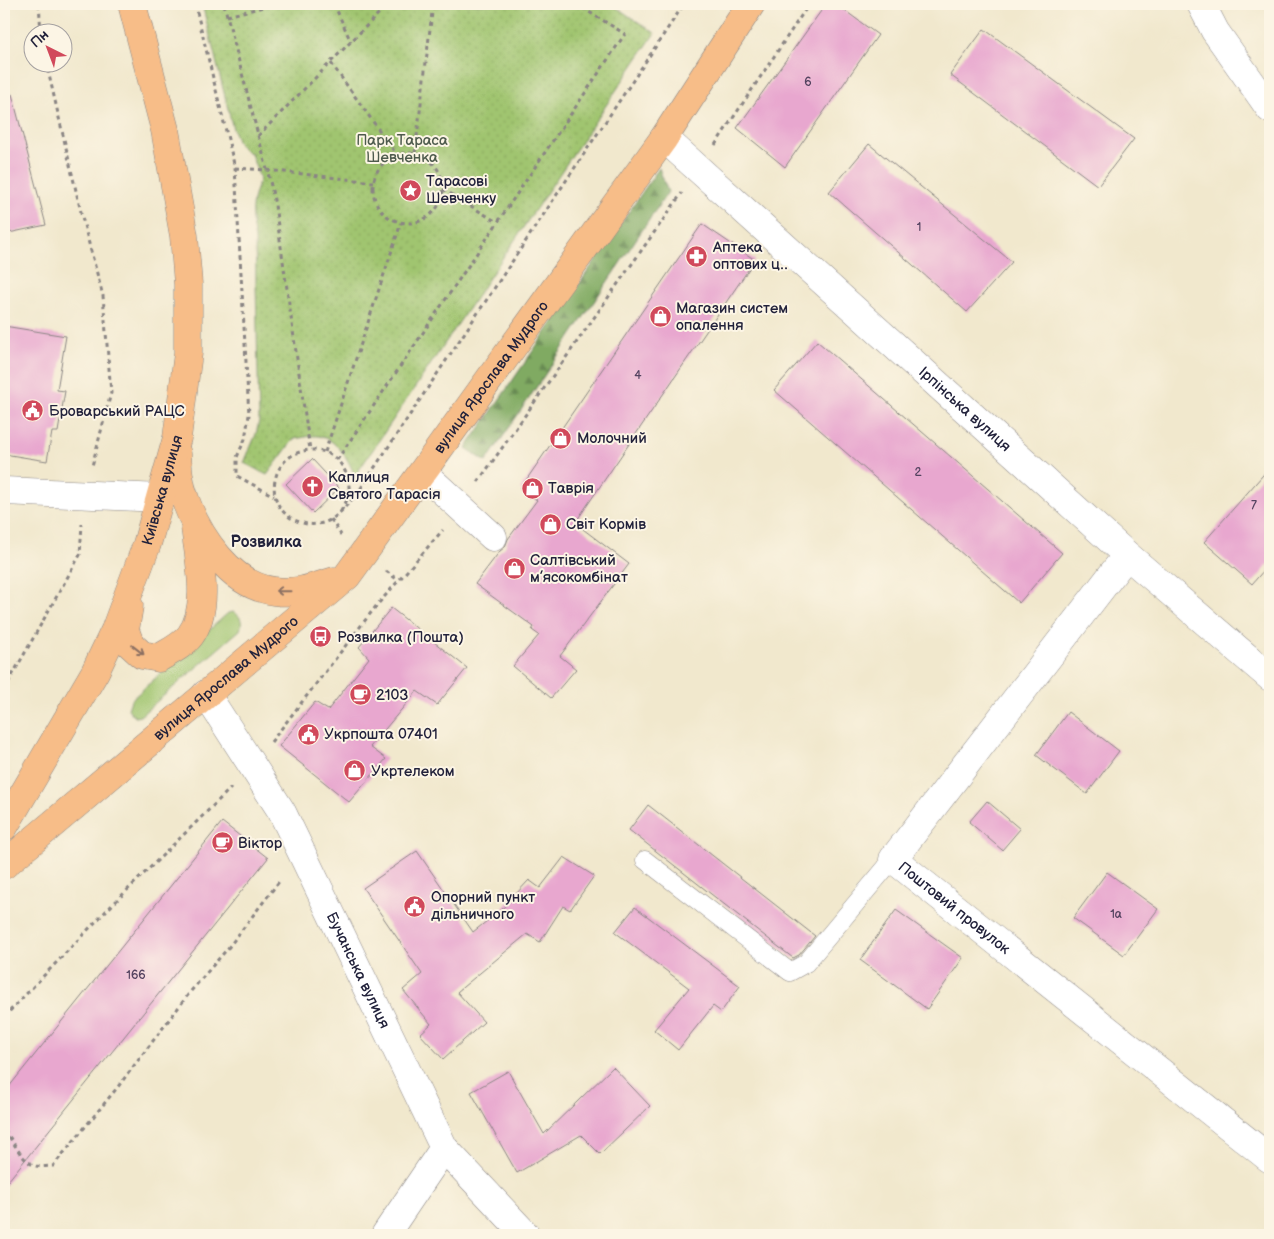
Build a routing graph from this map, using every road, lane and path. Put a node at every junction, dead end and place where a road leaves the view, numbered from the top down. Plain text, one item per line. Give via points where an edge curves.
1 (39, 4) edge
2 (132, 4) edge
3 (195, 4) edge
4 (224, 4) edge
5 (275, 4) edge
6 (334, 4) edge
7 (388, 4) edge
8 (433, 4) edge
9 (576, 4) edge
10 (684, 4) edge
11 (751, 4) edge
12 (809, 4) edge
13 (1201, 4) edge
14 (227, 16) junction
15 (40, 22) edge
16 (352, 42) junction
17 (331, 63) junction
18 (48, 72) edge
19 (1270, 109) edge
20 (258, 136) junction
21 (664, 138) junction
22 (415, 153) junction
23 (397, 155) junction
24 (235, 168) junction
25 (699, 169) junction
26 (267, 170) junction
27 (373, 182) junction
28 (443, 189) junction
29 (401, 222) junction
30 (497, 222) junction
31 (177, 438) junction
32 (310, 450) junction
33 (325, 452) junction
34 (337, 460) junction
35 (423, 473) junction
36 (4, 491) edge
37 (84, 494) junction
38 (275, 496) junction
39 (161, 498) junction
40 (460, 507) junction
41 (341, 512) junction
42 (331, 519) junction
43 (195, 523) junction
44 (493, 537) dead end
45 (344, 540) dead end
46 (1127, 555) junction
47 (347, 576) junction
48 (131, 590) junction
49 (1270, 677) edge
50 (4, 690) edge
51 (206, 694) junction
52 (253, 767) junction
53 (4, 827) edge
54 (303, 855) junction
55 (893, 859) junction
56 (644, 860) dead end
57 (4, 865) edge
58 (4, 1018) edge
59 (4, 1131) edge
60 (444, 1148) junction
61 (1270, 1159) edge
62 (385, 1235) edge
63 (526, 1235) edge

1 - 15 path
2 - 31 main road, Київська вулиця via 165,130 184,236 188,353
3 - 24 path
4 - 14 path
5 - 14 path
6 - 16 path
7 - 16 path
8 - 22 path
9 - 30 path via 625,34
10 - 41 path via 366,480
11 - 21 main road, вулиця Ярослава Мудрого
12 - 25 path
13 - 19 street via 1215,32
14 - 20 path
16 - 17 path
17 - 20 path
17 - 23 path
18 - 37 path via 103,296 111,393
20 - 26 path
21 - 25 street, Ірпінська вулиця
21 - 35 main road, вулиця Ярослава Мудрого
22 - 23 path
22 - 28 path via 426,157 441,174
23 - 27 path via 384,162
24 - 26 path
24 - 38 path via 249,416 237,457 238,476
25 - 40 path
25 - 46 street, Ірпінська вулиця
26 - 27 path
26 - 32 path via 275,205
27 - 29 path via 377,206 385,215
28 - 29 path via 438,208 430,217 419,222
28 - 30 path
29 - 33 path
30 - 34 path
31 - 39 main road, Київська вулиця
31 - 43 main road via 178,475
32 - 33 path
32 - 38 path via 293,454 283,462 274,484
33 - 34 path
34 - 41 path via 347,474 349,488
35 - 40 street
35 - 47 main road, вулиця Ярослава Мудрого
36 - 37 street
37 - 39 street
37 - 50 path via 80,555
38 - 42 path via 287,516 297,522 320,524
39 - 48 main road, Київська вулиця
40 - 44 street
40 - 52 path via 377,605
41 - 42 path
42 - 45 path
47 -> 43 main road via 300,592 259,588 223,562
48 -> 43 main road via 126,630 130,644 142,655 159,658 190,636 202,605
46 - 49 street, Ірпінська вулиця
46 - 55 street, Поштовий провулок
47 - 51 main road, вулиця Ярослава Мудрого
48 - 53 main road, Київська вулиця via 96,672
51 - 52 street, Бучанська вулиця
51 - 57 main road, вулиця Ярослава Мудрого
52 - 54 street, Бучанська вулиця via 282,812
52 - 58 path via 105,912
54 - 59 path via 277,883 118,1088 53,1166 36,1166 22,1157
54 - 60 street, Бучанська вулиця
55 - 56 lane via 806,963 790,972
55 - 61 street, Поштовий провулок
60 - 62 street
60 - 63 street, Бучанська вулиця

